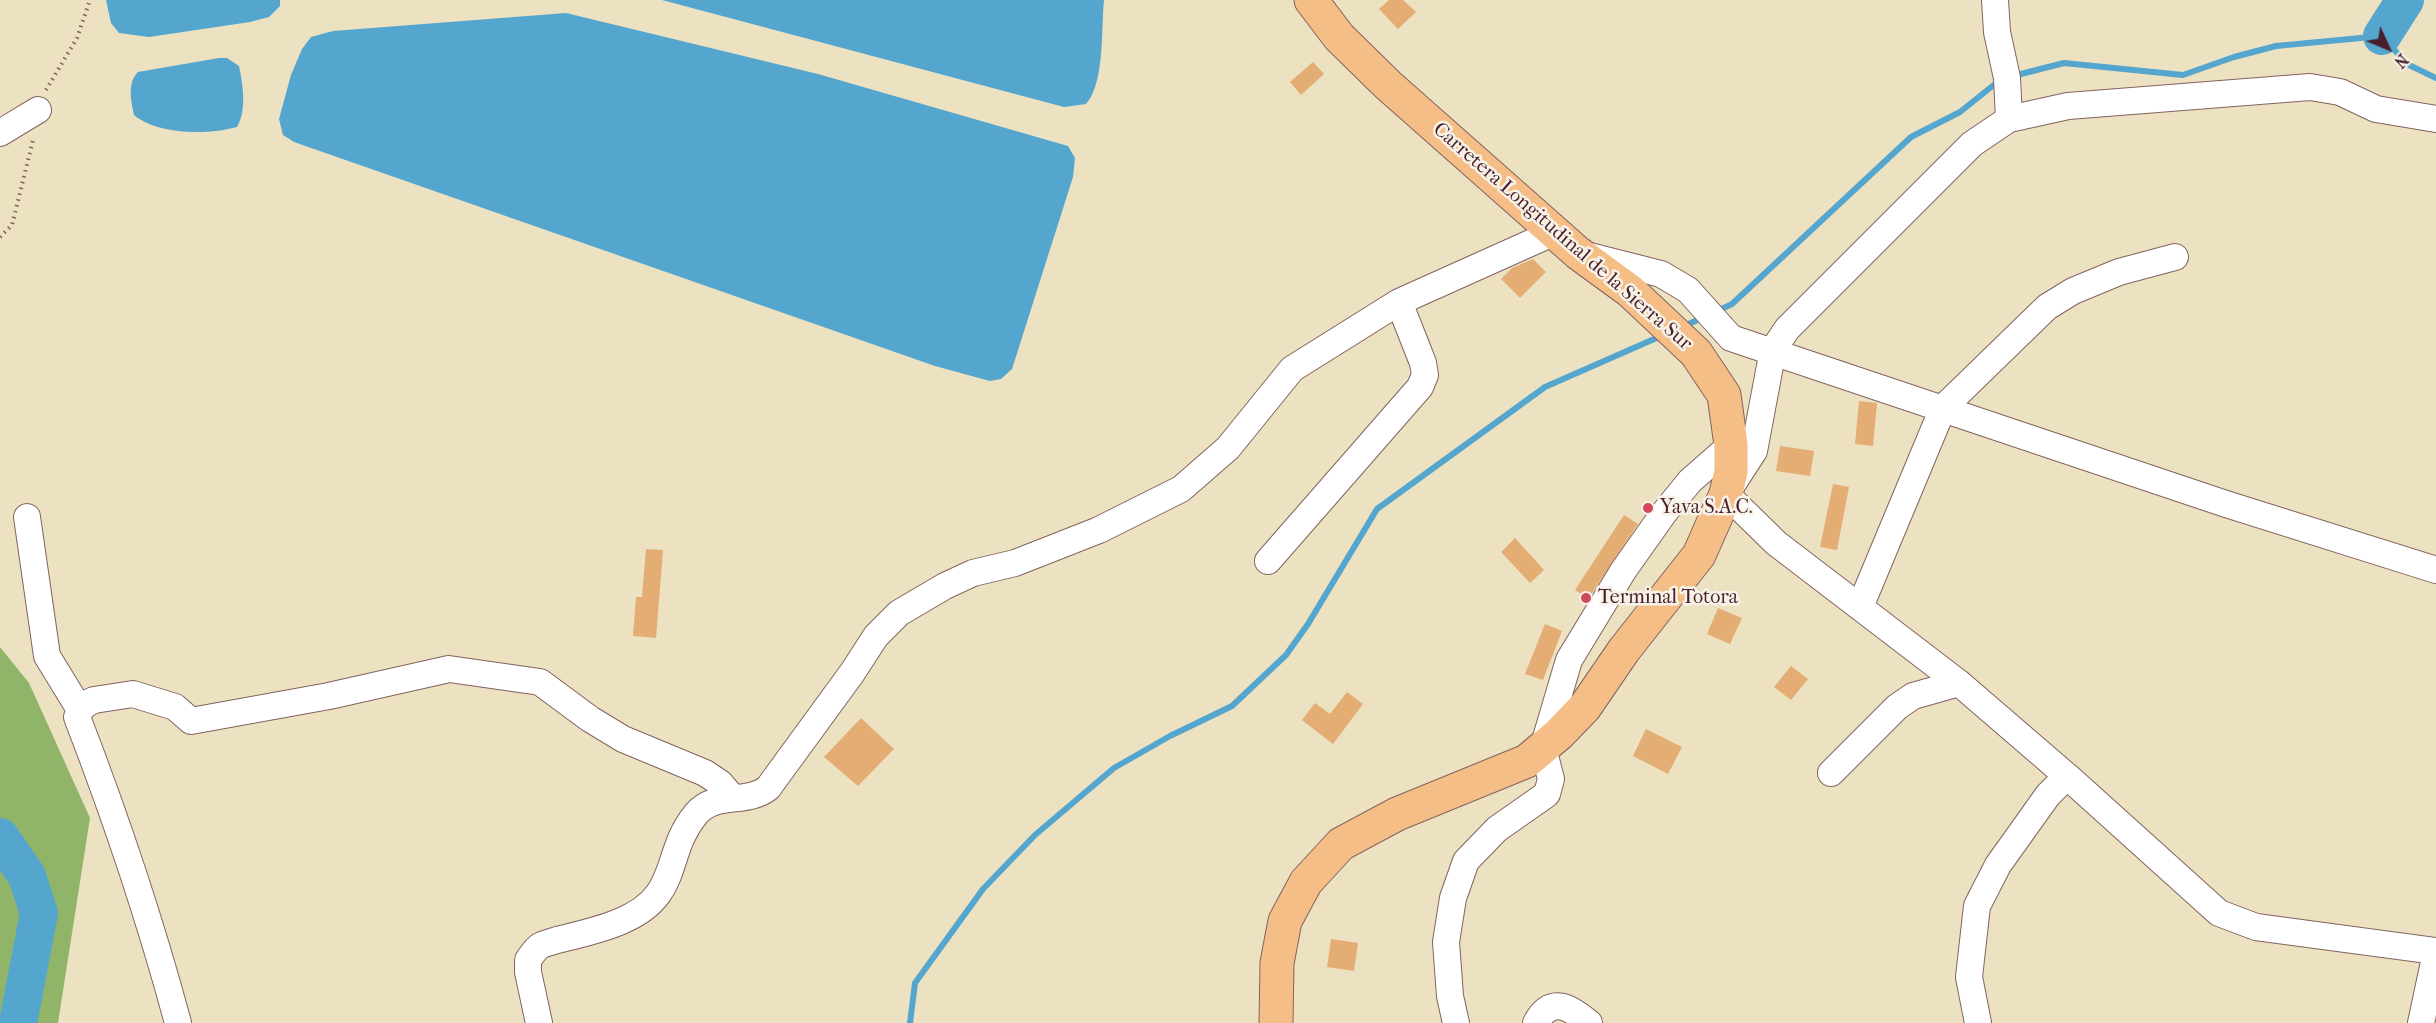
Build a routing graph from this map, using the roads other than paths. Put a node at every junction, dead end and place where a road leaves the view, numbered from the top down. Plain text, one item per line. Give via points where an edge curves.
1 (1311, 0) edge
2 (1995, 0) edge
3 (38, 110) dead end
4 (2436, 119) edge
5 (2009, 120) junction
6 (0, 134) edge
7 (1566, 242) junction
8 (2175, 257) dead end
9 (1399, 302) junction
10 (1773, 350) junction
11 (1943, 408) junction
12 (1731, 445) junction
13 (1726, 494) junction
14 (27, 517) dead end
15 (1268, 561) dead end
16 (2436, 570) edge
17 (1860, 607) junction
18 (1959, 683) junction
19 (80, 710) junction
20 (1543, 748) junction
21 (1831, 773) dead end
22 (2067, 776) junction
23 (733, 798) junction
24 (2436, 952) edge
25 (178, 1023) edge
26 (539, 1023) edge
27 (1276, 1023) edge
28 (1456, 1023) edge
29 (1536, 1023) edge
30 (1589, 1023) edge
31 (1978, 1023) edge
32 (2421, 1023) edge

1 - 7 highway, Carretera Longitudinal de la Sierra Sur via 1339,37 1388,85
2 - 5 street
3 - 6 street
4 - 5 street via 2376,109 2340,92 2310,87 2068,106
5 - 10 street via 1972,144 1787,328
7 - 9 street
7 - 10 street via 1661,274 1688,290 1731,338
7 - 12 highway, Carretera Longitudinal de la Sierra Sur via 1630,291 1696,353 1724,395
8 - 11 street via 2119,272 2073,291 2047,307
9 - 15 street via 1423,363 1425,375 1420,387
9 - 23 street via 1292,369 1228,448 1181,489 1099,530 1014,563 974,573 899,613 876,636 768,788 761,794
10 - 11 street
10 - 13 street via 1754,452
11 - 16 street
11 - 17 street
12 - 13 highway, Carretera Longitudinal de la Sierra Sur
12 - 20 street via 1690,481 1664,513 1586,628 1569,660
13 - 17 street via 1776,543
13 - 20 highway, Carretera Longitudinal de la Sierra Sur via 1699,555 1585,707
14 - 19 street via 47,656
17 - 18 street
18 - 21 street via 1905,701
18 - 22 street
19 - 23 street via 94,700 133,694 175,707 191,721 449,669 540,681 623,740 705,773
19 - 25 street via 77,717 157,945
20 - 27 highway, Carretera Longitudinal de la Sierra Sur via 1527,761 1397,814 1341,844 1306,882 1285,921 1277,963
20 - 28 street via 1551,779 1547,794 1497,829 1466,861 1453,898 1446,942
22 - 24 street via 2219,913 2256,927
22 - 31 street via 2048,795 1998,865 1977,906 1969,977
23 - 26 street via 713,800 695,815 670,873 648,906 620,922 539,946 528,960 528,972
24 - 32 street
29 - 30 street via 1541,1013 1559,1005 1572,1009

